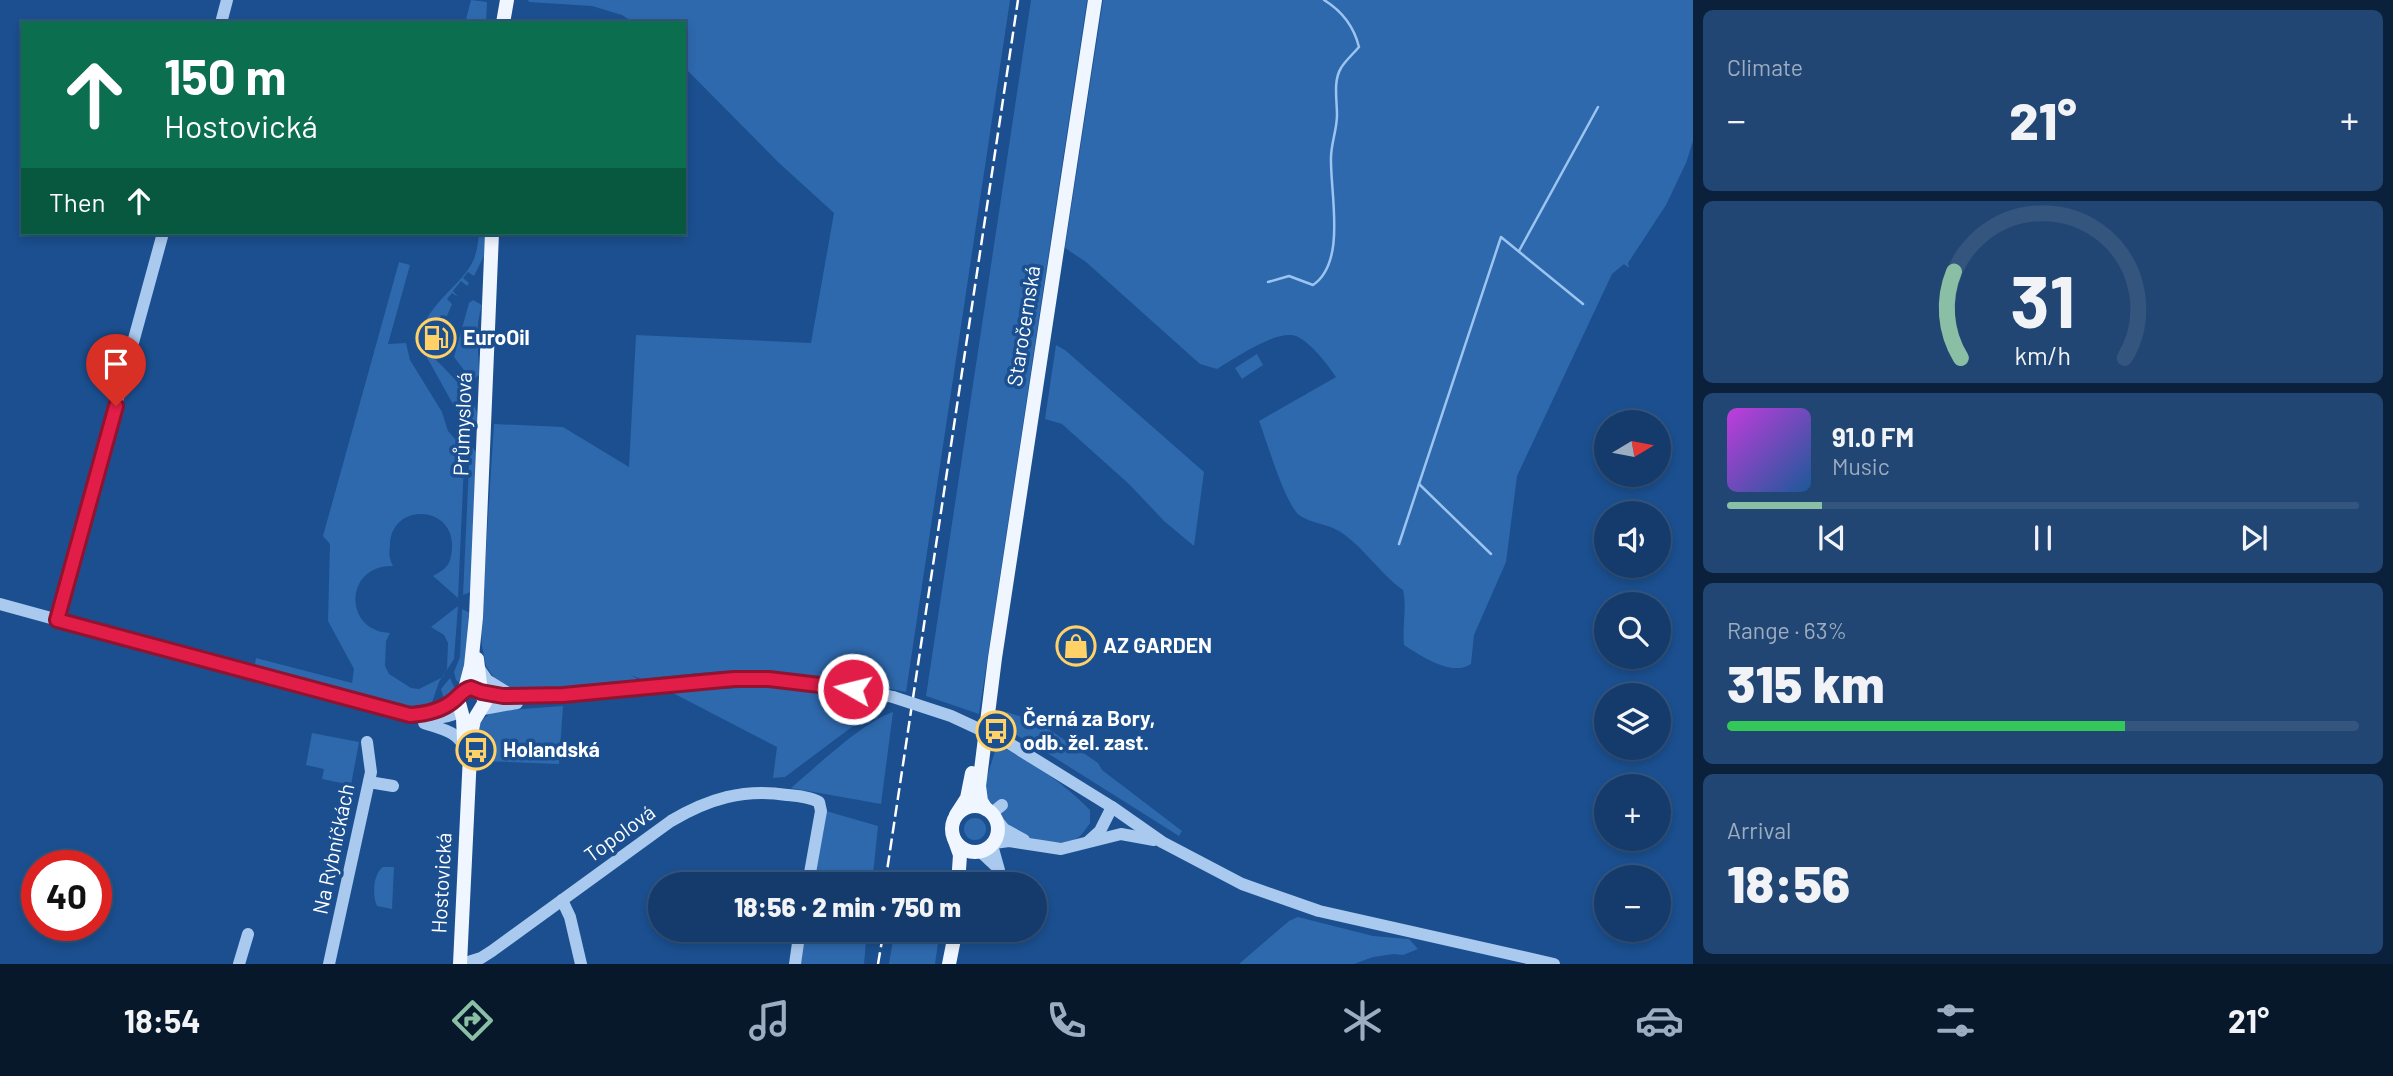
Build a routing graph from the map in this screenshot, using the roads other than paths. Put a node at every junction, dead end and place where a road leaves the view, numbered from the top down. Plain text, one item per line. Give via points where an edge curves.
1 (227, 0) edge
2 (507, 0) edge
3 (1095, 0) edge
4 (222, 21) edge
5 (503, 21) edge
6 (162, 235) edge
7 (492, 235) edge
8 (0, 604) edge
9 (476, 617) junction
10 (57, 620) junction
11 (995, 659) junction
12 (478, 667) junction
13 (481, 692) junction
14 (522, 695) junction
15 (563, 695) junction
16 (462, 702) junction
17 (482, 710) junction
18 (401, 713) junction
19 (367, 742) dead end
20 (465, 749) junction
21 (369, 782) junction
22 (393, 786) dead end
23 (467, 804) junction
24 (1112, 807) junction
25 (994, 811) junction
26 (956, 815) junction
27 (954, 840) junction
28 (1163, 842) junction
29 (1084, 844) junction
30 (1036, 847) junction
31 (987, 848) junction
32 (810, 872) edge
33 (959, 872) edge
34 (968, 872) edge
35 (562, 900) junction
36 (248, 934) dead end
37 (798, 942) edge
38 (952, 942) edge
39 (239, 964) edge
40 (329, 964) edge
41 (461, 964) edge
42 (580, 964) edge
43 (795, 964) edge
44 (949, 964) edge
45 (1555, 964) edge

1 - 4 street
2 - 5 main road
3 - 11 main road, Staročernská
6 - 10 street
7 - 9 main road, Průmyslová
8 - 10 street
9 - 12 main road, Průmyslová
9 - 16 main road, Průmyslová
10 - 18 street
11 - 25 main road, Staročernská via 979,786 981,802
11 - 26 main road, Staročernská via 970,788
12 - 13 main road, Průmyslová
12 - 14 street via 497,687
13 - 14 street
13 - 16 main road via 474,688
13 - 17 main road, Hostovická
14 - 15 street
15 - 17 street
15 - 24 street, bridge via 710,680 769,679 892,697 951,716 1007,742
16 - 17 main road via 469,715
16 - 18 street via 437,711
16 - 20 main road, Hostovická
17 - 23 main road, Hostovická via 472,726
18 - 20 street via 454,734
19 - 21 street, Na Rybníčkách
20 - 23 main road, Hostovická
21 - 22 street
21 - 40 street, Na Rybníčkách
23 - 41 main road, Hostovická
24 - 28 street
24 - 29 street via 1100,831
25 - 26 main road via 969,807
25 - 30 street via 1004,829
25 - 31 main road via 998,830
26 - 27 main road
27 - 31 main road via 964,850
27 - 33 main road via 960,855
28 - 29 street via 1126,834
28 - 45 street via 1242,884 1296,904
29 - 30 street via 1065,849
30 - 31 street via 1009,841
31 - 34 main road via 970,862
32 - 35 street, Topolová via 820,803 770,792 733,794 671,821
35 - 41 street, Topolová via 481,958
35 - 42 street
36 - 39 street
37 - 43 street
38 - 44 main road

